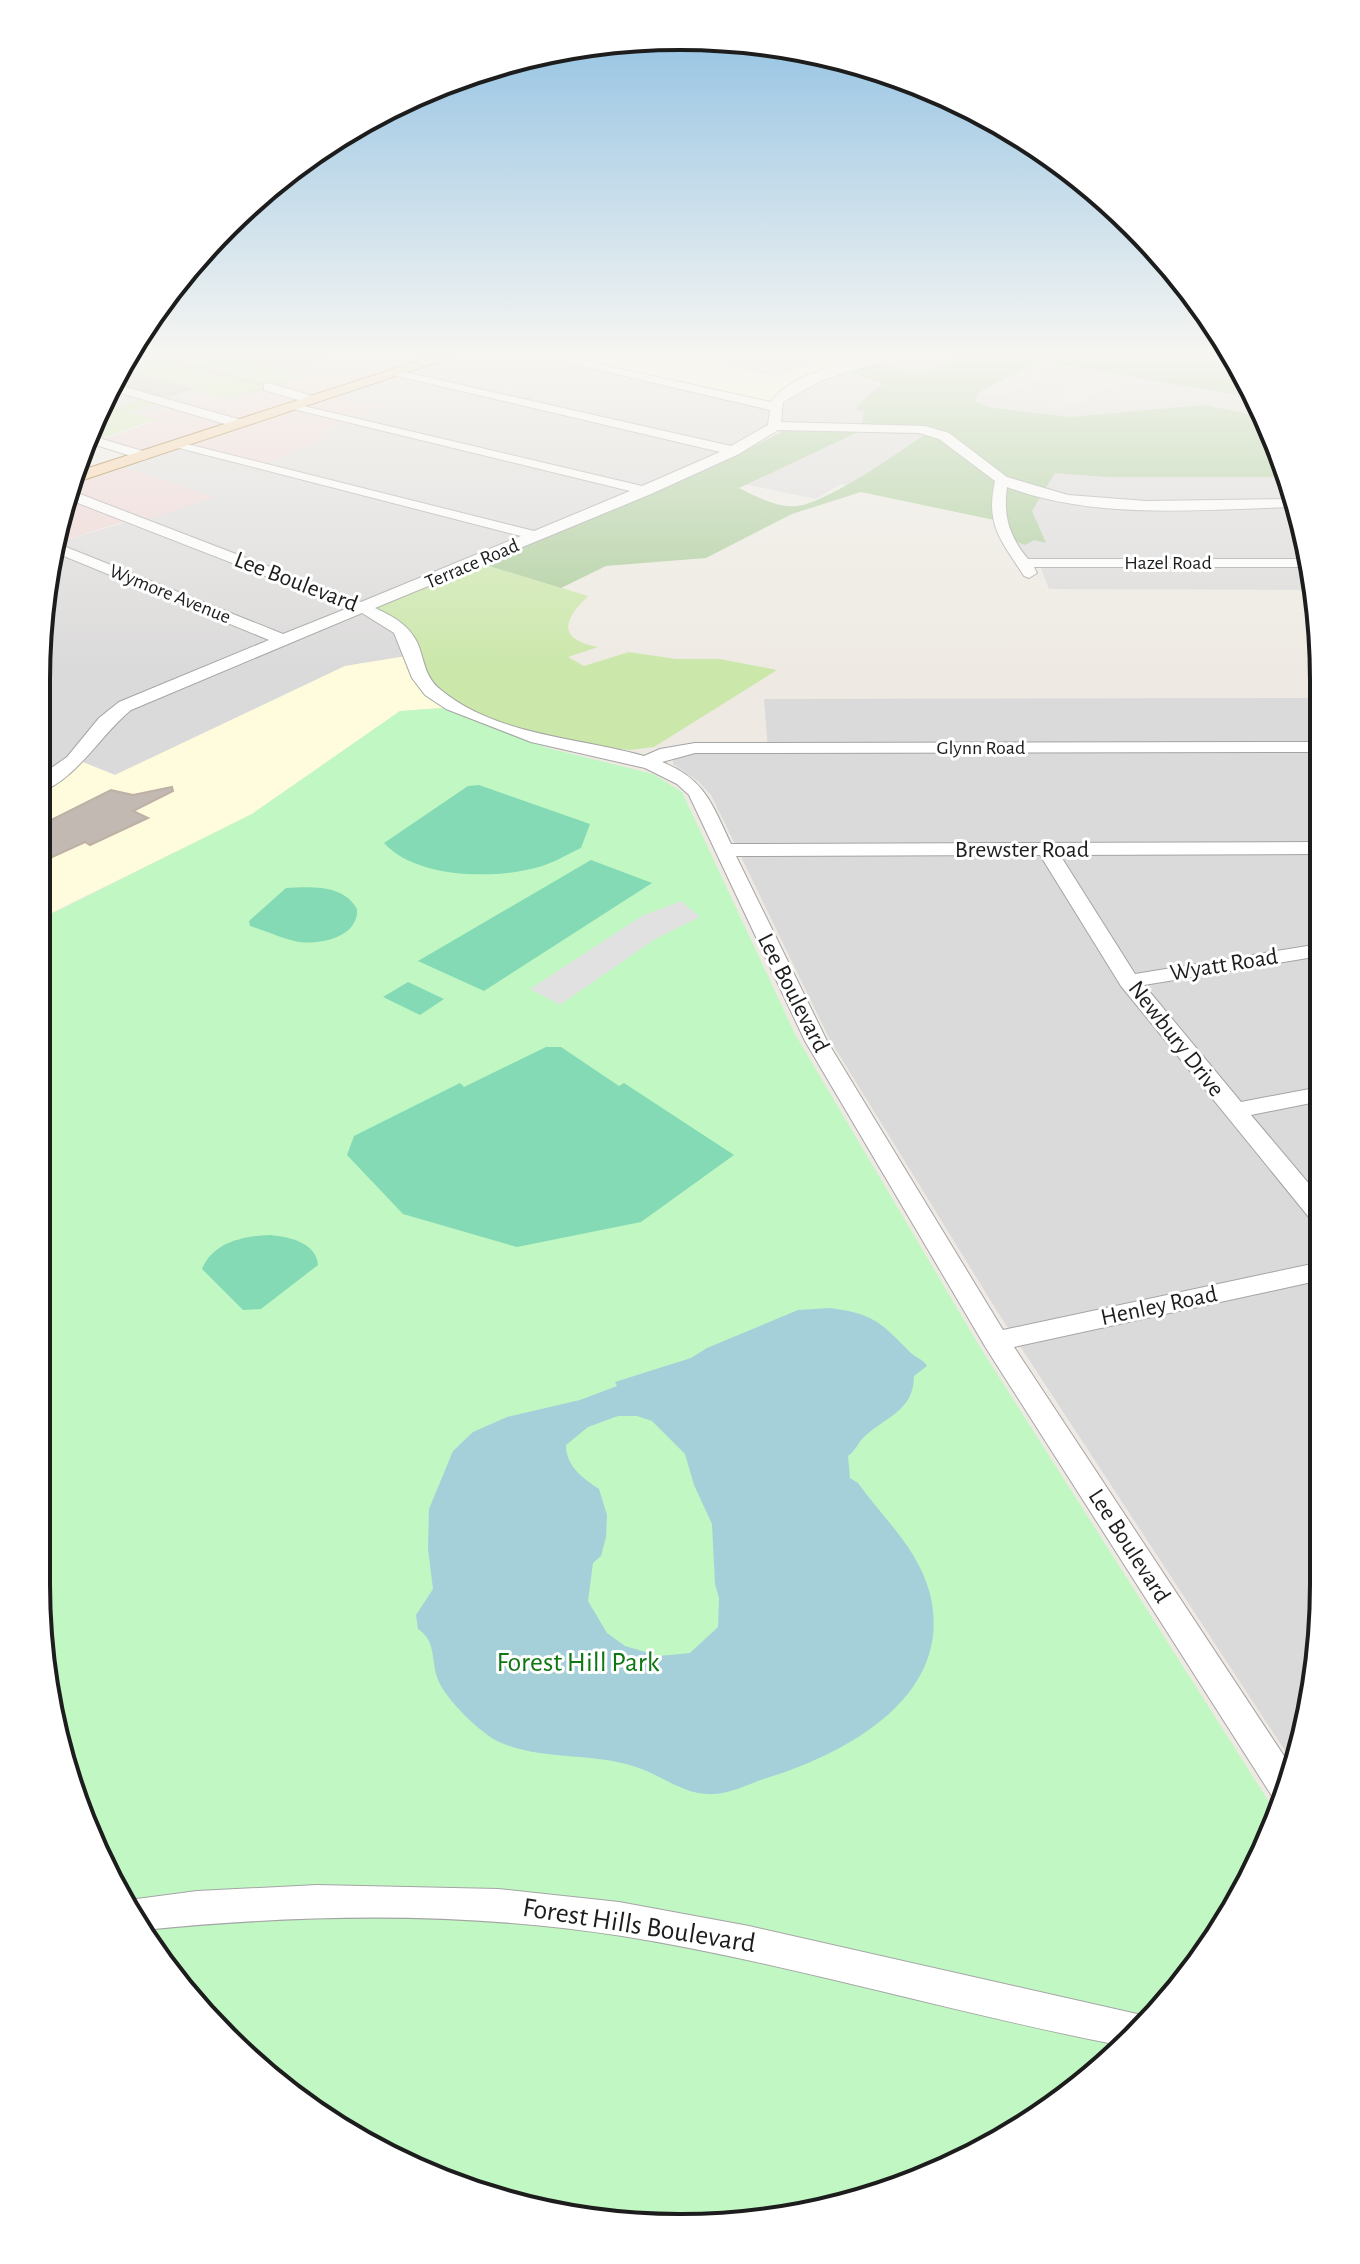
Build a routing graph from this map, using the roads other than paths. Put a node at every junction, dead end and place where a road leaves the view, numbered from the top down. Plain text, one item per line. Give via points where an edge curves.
1 (136, 459) edge
2 (237, 459) edge
3 (509, 459) edge
4 (717, 459) edge
5 (974, 459) edge
6 (84, 475) edge
7 (1002, 480) junction
8 (646, 491) junction
9 (77, 497) edge
10 (1285, 503) edge
11 (537, 536) junction
12 (63, 550) edge
13 (1299, 563) edge
14 (365, 609) junction
15 (285, 641) junction
16 (1310, 747) edge
17 (646, 762) junction
18 (50, 778) edge
19 (1310, 848) edge
20 (724, 850) junction
21 (1047, 850) junction
22 (1310, 952) edge
23 (1129, 981) junction
24 (1310, 1096) edge
25 (1233, 1111) junction
26 (1310, 1202) edge
27 (1310, 1273) edge
28 (996, 1341) junction
29 (1280, 1778) edge
30 (143, 1913) edge
31 (1126, 2028) edge

1 - 6 main road
2 - 11 street
3 - 8 street
4 - 8 street, Terrace Road
5 - 7 street
7 - 10 street via 1027,492 1093,503
7 - 13 street, Hazel Road via 999,522 1027,568
8 - 11 street, Terrace Road
9 - 14 street, Lee Boulevard
11 - 14 street, Terrace Road
12 - 15 street, Wymore Avenue
14 - 15 street, Terrace Road
14 - 17 street, Lee Boulevard via 402,633 416,671 450,705 557,743
15 - 18 street, Terrace Road via 125,706
16 - 17 street, Glynn Road via 695,748
17 - 20 street, Lee Boulevard via 690,783
19 - 21 street, Brewster Road
20 - 21 street, Brewster Road
20 - 28 street, Lee Boulevard via 816,1041
21 - 23 street, Newbury Drive
22 - 23 street, Wyatt Road
23 - 25 street, Newbury Drive
24 - 25 street
25 - 26 street, Newbury Drive
27 - 28 street, Henley Road
28 - 29 street, Lee Boulevard
30 - 31 street, Forest Hills Boulevard via 256,1902 372,1899 513,1905 717,1936

